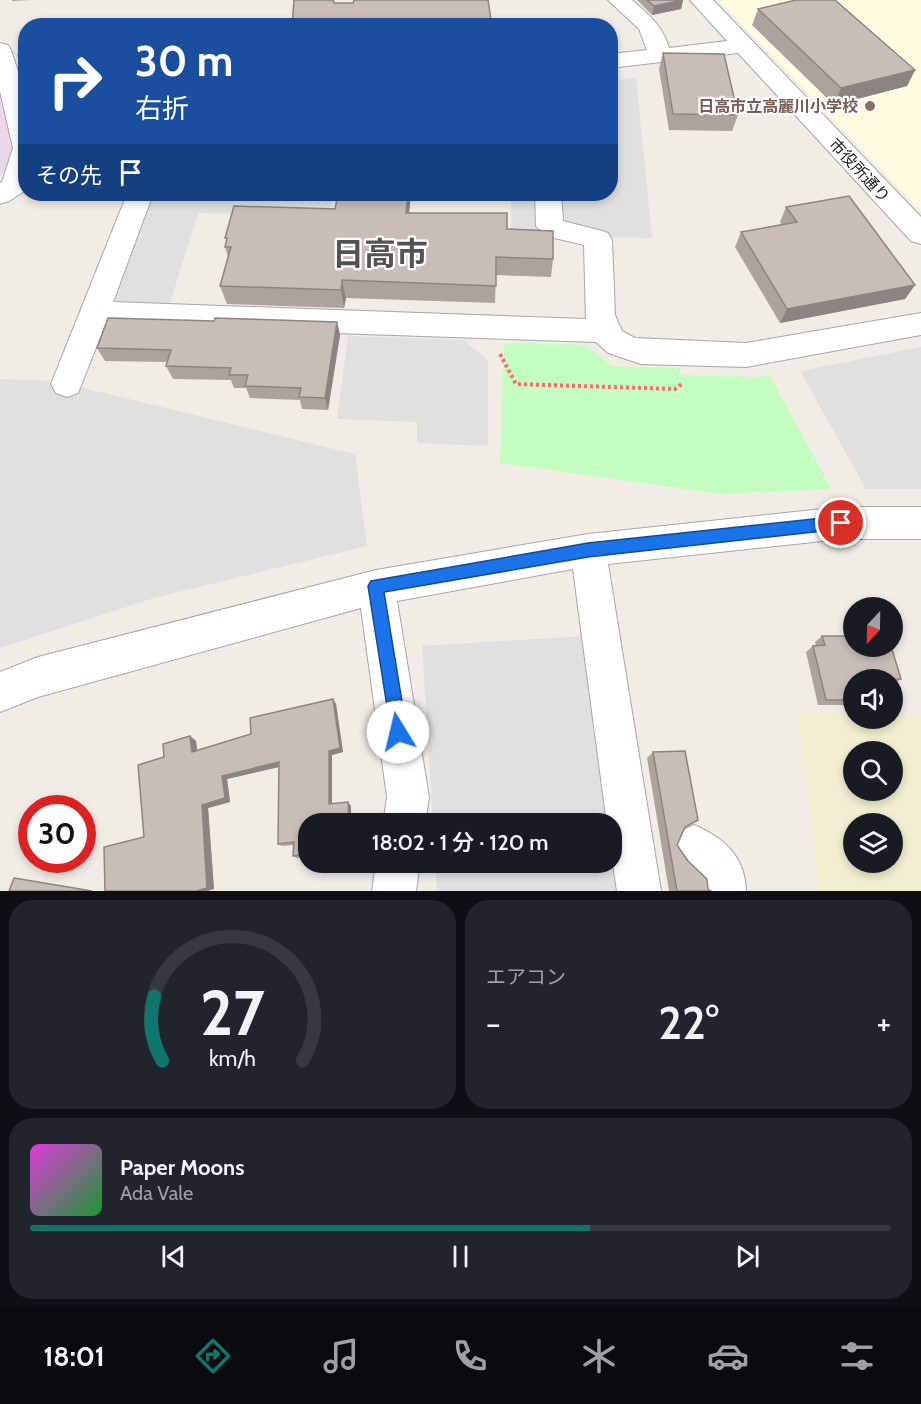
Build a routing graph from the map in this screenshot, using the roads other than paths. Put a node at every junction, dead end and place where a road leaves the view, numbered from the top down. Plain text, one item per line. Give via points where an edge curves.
1 (619, 0) edge
2 (702, 0) edge
3 (744, 46) junction
4 (0, 50) edge
5 (659, 57) junction
6 (618, 60) edge
7 (18, 106) edge
8 (18, 174) edge
9 (0, 195) edge
10 (137, 201) edge
11 (548, 201) edge
12 (921, 234) edge
13 (94, 313) junction
14 (921, 324) edge
15 (604, 331) junction
16 (67, 384) dead end
17 (921, 523) edge
18 (588, 550) junction
19 (376, 586) junction
20 (0, 692) edge
21 (406, 813) edge
22 (657, 859) edge
23 (396, 873) edge
24 (394, 891) edge
25 (724, 891) edge

1 - 5 street via 653,30 659,42
2 - 3 street, 市役所通り
3 - 5 street
3 - 12 street, 市役所通り
4 - 7 street
5 - 6 street
8 - 9 street via 14,187
10 - 13 street
11 - 15 street via 549,226 558,232 587,234 598,240 599,318
13 - 15 street
13 - 16 street
14 - 15 street via 746,355 641,352 617,345
17 - 18 street via 841,523
18 - 19 street
18 - 22 street
19 - 20 street via 38,677
19 - 21 street via 408,798
22 - 25 street via 708,853 721,870
23 - 24 street

